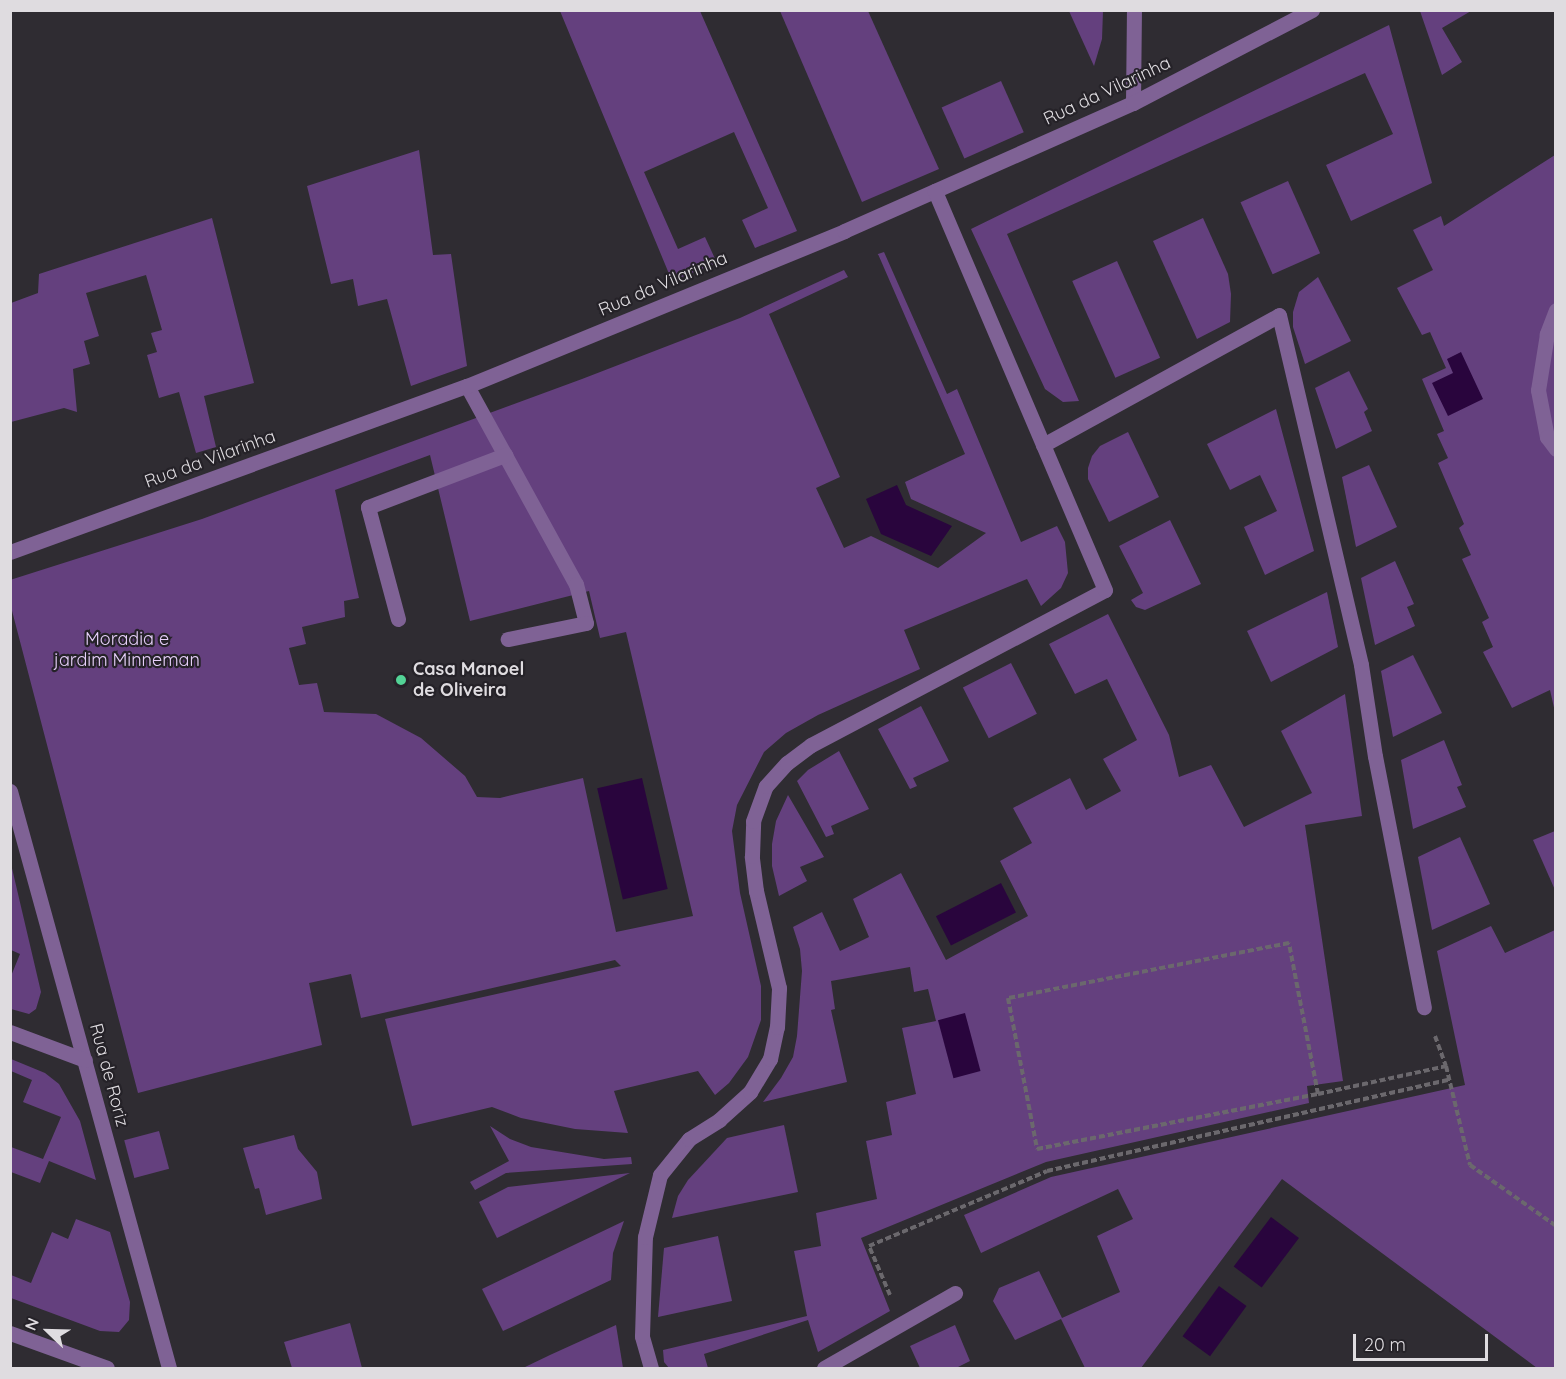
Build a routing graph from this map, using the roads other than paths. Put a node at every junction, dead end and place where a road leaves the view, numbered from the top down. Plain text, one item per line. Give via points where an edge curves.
1 (1134, 10) edge
2 (1312, 10) edge
3 (1133, 103) junction
4 (934, 191) junction
5 (1556, 310) edge
6 (467, 386) junction
7 (1043, 445) junction
8 (1556, 449) edge
9 (505, 455) junction
10 (10, 552) edge
11 (398, 619) dead end
12 (508, 639) dead end
13 (10, 791) edge
14 (1424, 1007) road end
15 (10, 1032) edge
16 (85, 1060) junction
17 (955, 1293) dead end
18 (10, 1333) edge
19 (107, 1368) edge
20 (169, 1368) edge
21 (651, 1368) edge
22 (824, 1368) edge

1 - 3 street
2 - 3 street, Rua da Vilarinha
3 - 4 street, Rua da Vilarinha
4 - 6 street, Rua da Vilarinha
4 - 7 street
5 - 8 street via 1547,334 1538,390 1547,437
6 - 9 street
6 - 10 street, Rua da Vilarinha
7 - 14 street via 1280,315 1361,665
7 - 21 street via 1105,590 811,745 766,786 753,821 752,856 756,891 779,988 777,1028 770,1059 750,1092 689,1139 660,1175 645,1237 642,1336
9 - 11 street via 368,507
9 - 12 street via 576,584 586,623
13 - 16 street, Rua de Roriz
15 - 16 street
16 - 20 street, Rua de Roriz
17 - 22 street
18 - 19 street

